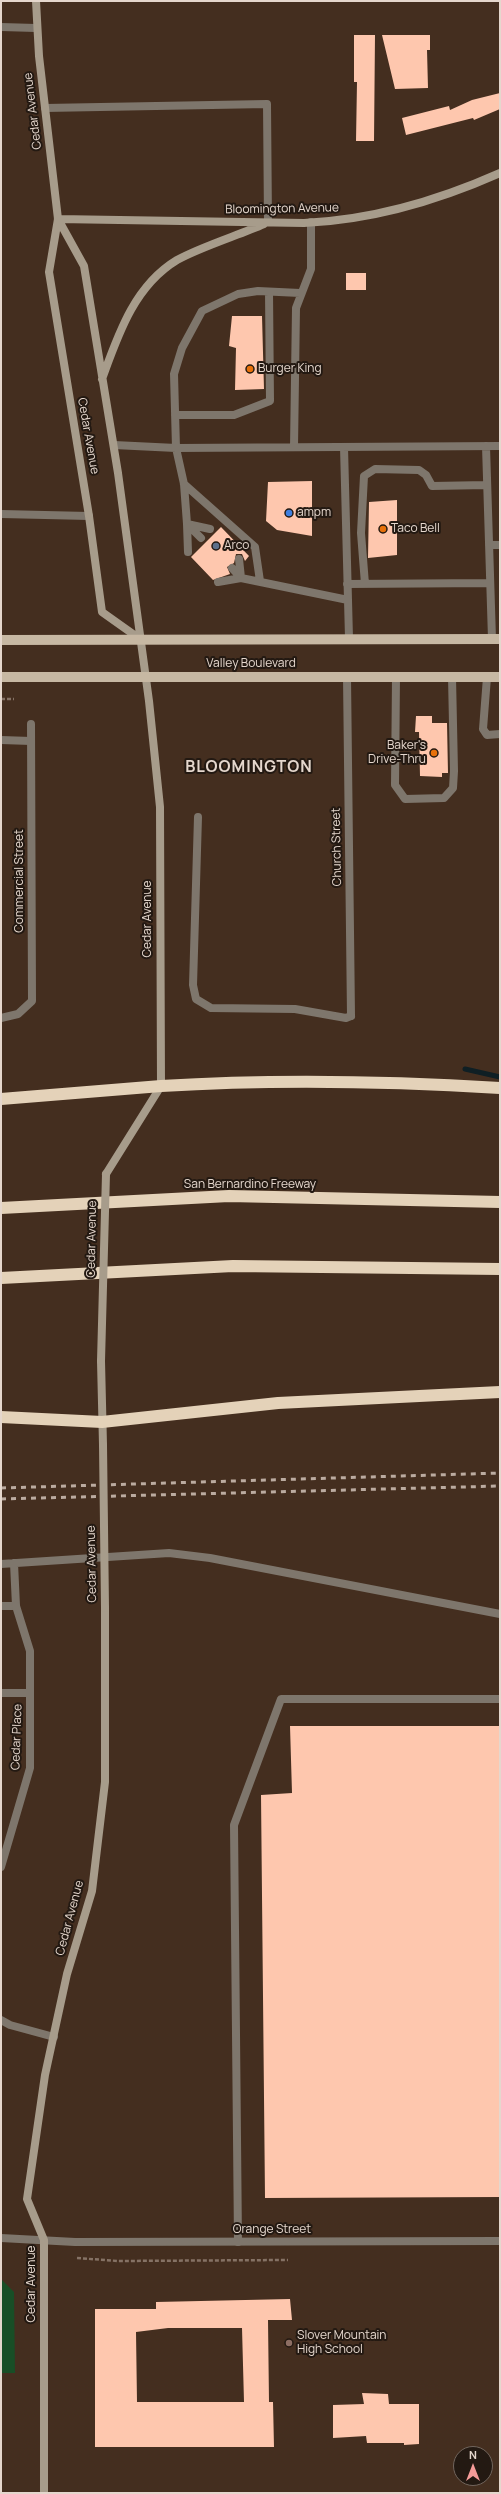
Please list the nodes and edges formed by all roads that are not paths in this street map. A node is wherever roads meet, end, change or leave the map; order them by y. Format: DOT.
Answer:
graph roads {
  1 [pos="36,1"];
  2 [pos="1,27"];
  3 [pos="36,28"];
  4 [pos="45,108"];
  5 [pos="500,173"];
  6 [pos="58,219"];
  7 [pos="268,222"];
  8 [pos="311,222"];
  9 [pos="269,292"];
  10 [pos="300,294"];
  11 [pos="102,380"];
  12 [pos="175,415"];
  13 [pos="114,445"];
  14 [pos="486,446"];
  15 [pos="500,446"];
  16 [pos="294,447"];
  17 [pos="344,447"];
  18 [pos="176,448"];
  19 [pos="184,484"];
  20 [pos="487,485"];
  21 [pos="1,514"];
  22 [pos="90,516"];
  23 [pos="187,524"];
  24 [pos="210,529"];
  25 [pos="201,538"];
  26 [pos="489,545"];
  27 [pos="500,545"];
  28 [pos="188,552"];
  29 [pos="240,559"];
  30 [pos="232,568"];
  31 [pos="241,578"];
  32 [pos="260,581"];
  33 [pos="218,582"];
  34 [pos="490,583"];
  35 [pos="347,584"];
  36 [pos="365,584"];
  37 [pos="348,600"];
  38 [pos="348,638"];
  39 [pos="140,639"];
  40 [pos="496,639"];
  41 [pos="1,640"];
  42 [pos="146,676"];
  43 [pos="1,677"];
  44 [pos="347,677"];
  45 [pos="396,677"];
  46 [pos="452,677"];
  47 [pos="487,677"];
  48 [pos="500,677"];
  49 [pos="31,724"];
  50 [pos="500,734"];
  51 [pos="1,740"];
  52 [pos="31,741"];
  53 [pos="198,817"];
  54 [pos="1,1018"];
  55 [pos="161,1086"];
  56 [pos="500,1088"];
  57 [pos="1,1099"];
  58 [pos="500,1202"];
  59 [pos="1,1208"];
  60 [pos="500,1269"];
  61 [pos="1,1278"];
  62 [pos="500,1392"];
  63 [pos="1,1417"];
  64 [pos="102,1422"];
  65 [pos="14,1563"];
  66 [pos="1,1564"];
  67 [pos="1,1606"];
  68 [pos="16,1606"];
  69 [pos="500,1614"];
  70 [pos="1,1692"];
  71 [pos="30,1692"];
  72 [pos="500,1699"];
  73 [pos="1,1867"];
  74 [pos="1,2020"];
  75 [pos="54,2038"];
  76 [pos="1,2238"];
  77 [pos="44,2240"];
  78 [pos="500,2241"];
  79 [pos="238,2242"];
  80 [pos="44,2493"];
  1 -- 3 [label="main road, Cedar Avenue"];
  2 -- 3 [label="street"];
  3 -- 4 [label="main road, Cedar Avenue"];
  4 -- 6 [label="main road, Cedar Avenue"];
  4 -- 7 [label="street"];
  5 -- 8 [label="main road, Bloomington Avenue"];
  6 -- 7 [label="main road, Bloomington Avenue"];
  6 -- 11 [label="main road, Cedar Avenue"];
  6 -- 22 [label="main road, Cedar Avenue"];
  7 -- 8 [label="main road, Bloomington Avenue"];
  7 -- 11 [label="main road"];
  8 -- 10 [label="street"];
  9 -- 10 [label="street"];
  9 -- 12 [label="street"];
  9 -- 12 [label="street"];
  10 -- 16 [label="street"];
  11 -- 13 [label="main road, Cedar Avenue"];
  12 -- 18 [label="street"];
  13 -- 18 [label="street"];
  13 -- 39 [label="main road, Cedar Avenue"];
  14 -- 15 [label="street"];
  14 -- 17 [label="street"];
  14 -- 20 [label="street"];
  16 -- 17 [label="street"];
  16 -- 18 [label="street"];
  17 -- 35 [label="street"];
  18 -- 19 [label="street"];
  19 -- 23 [label="street"];
  19 -- 32 [label="street"];
  20 -- 26 [label="street"];
  20 -- 36 [label="street"];
  21 -- 22 [label="street"];
  22 -- 39 [label="main road, Cedar Avenue"];
  23 -- 24 [label="street"];
  23 -- 25 [label="street"];
  23 -- 28 [label="street"];
  26 -- 27 [label="street"];
  26 -- 34 [label="street"];
  29 -- 31 [label="street"];
  30 -- 31 [label="street"];
  31 -- 32 [label="street"];
  31 -- 33 [label="street"];
  32 -- 37 [label="street"];
  34 -- 36 [label="street"];
  34 -- 40 [label="street"];
  35 -- 36 [label="street"];
  35 -- 37 [label="street"];
  37 -- 38 [label="street"];
  38 -- 39 [label="main road, Valley Boulevard"];
  38 -- 40 [label="main road, Valley Boulevard"];
  39 -- 41 [label="main road, Valley Boulevard"];
  39 -- 42 [label="main road, Cedar Avenue"];
  42 -- 43 [label="main road, Valley Boulevard"];
  42 -- 44 [label="main road, Valley Boulevard"];
  42 -- 55 [label="main road, Cedar Avenue"];
  44 -- 45 [label="main road, Valley Boulevard"];
  44 -- 53 [label="street, Church Street"];
  45 -- 46 [label="main road, Valley Boulevard"];
  45 -- 46 [label="street"];
  46 -- 47 [label="main road, Valley Boulevard"];
  47 -- 48 [label="main road, Valley Boulevard"];
  47 -- 50 [label="street"];
  49 -- 52 [label="street, Commercial Street"];
  51 -- 52 [label="street"];
  52 -- 54 [label="street, Commercial Street"];
  55 -- 56 [label="highway"];
  55 -- 57 [label="highway"];
  55 -- 64 [label="main road, Cedar Avenue, bridge"];
  58 -- 59 [label="highway, San Bernardino Freeway"];
  60 -- 61 [label="highway"];
  62 -- 64 [label="highway"];
  63 -- 64 [label="highway"];
  64 -- 75 [label="main road, Cedar Avenue, bridge"];
  65 -- 66 [label="street"];
  65 -- 68 [label="street, Cedar Place"];
  65 -- 69 [label="street"];
  67 -- 68 [label="street"];
  68 -- 71 [label="street, Cedar Place"];
  70 -- 71 [label="street"];
  71 -- 73 [label="street, Cedar Place"];
  72 -- 79 [label="street"];
  74 -- 75 [label="street"];
  75 -- 77 [label="main road, Cedar Avenue"];
  76 -- 77 [label="street, Orange Street"];
  77 -- 79 [label="street, Orange Street"];
  77 -- 80 [label="main road, Cedar Avenue"];
  78 -- 79 [label="street, Orange Street"];
}
